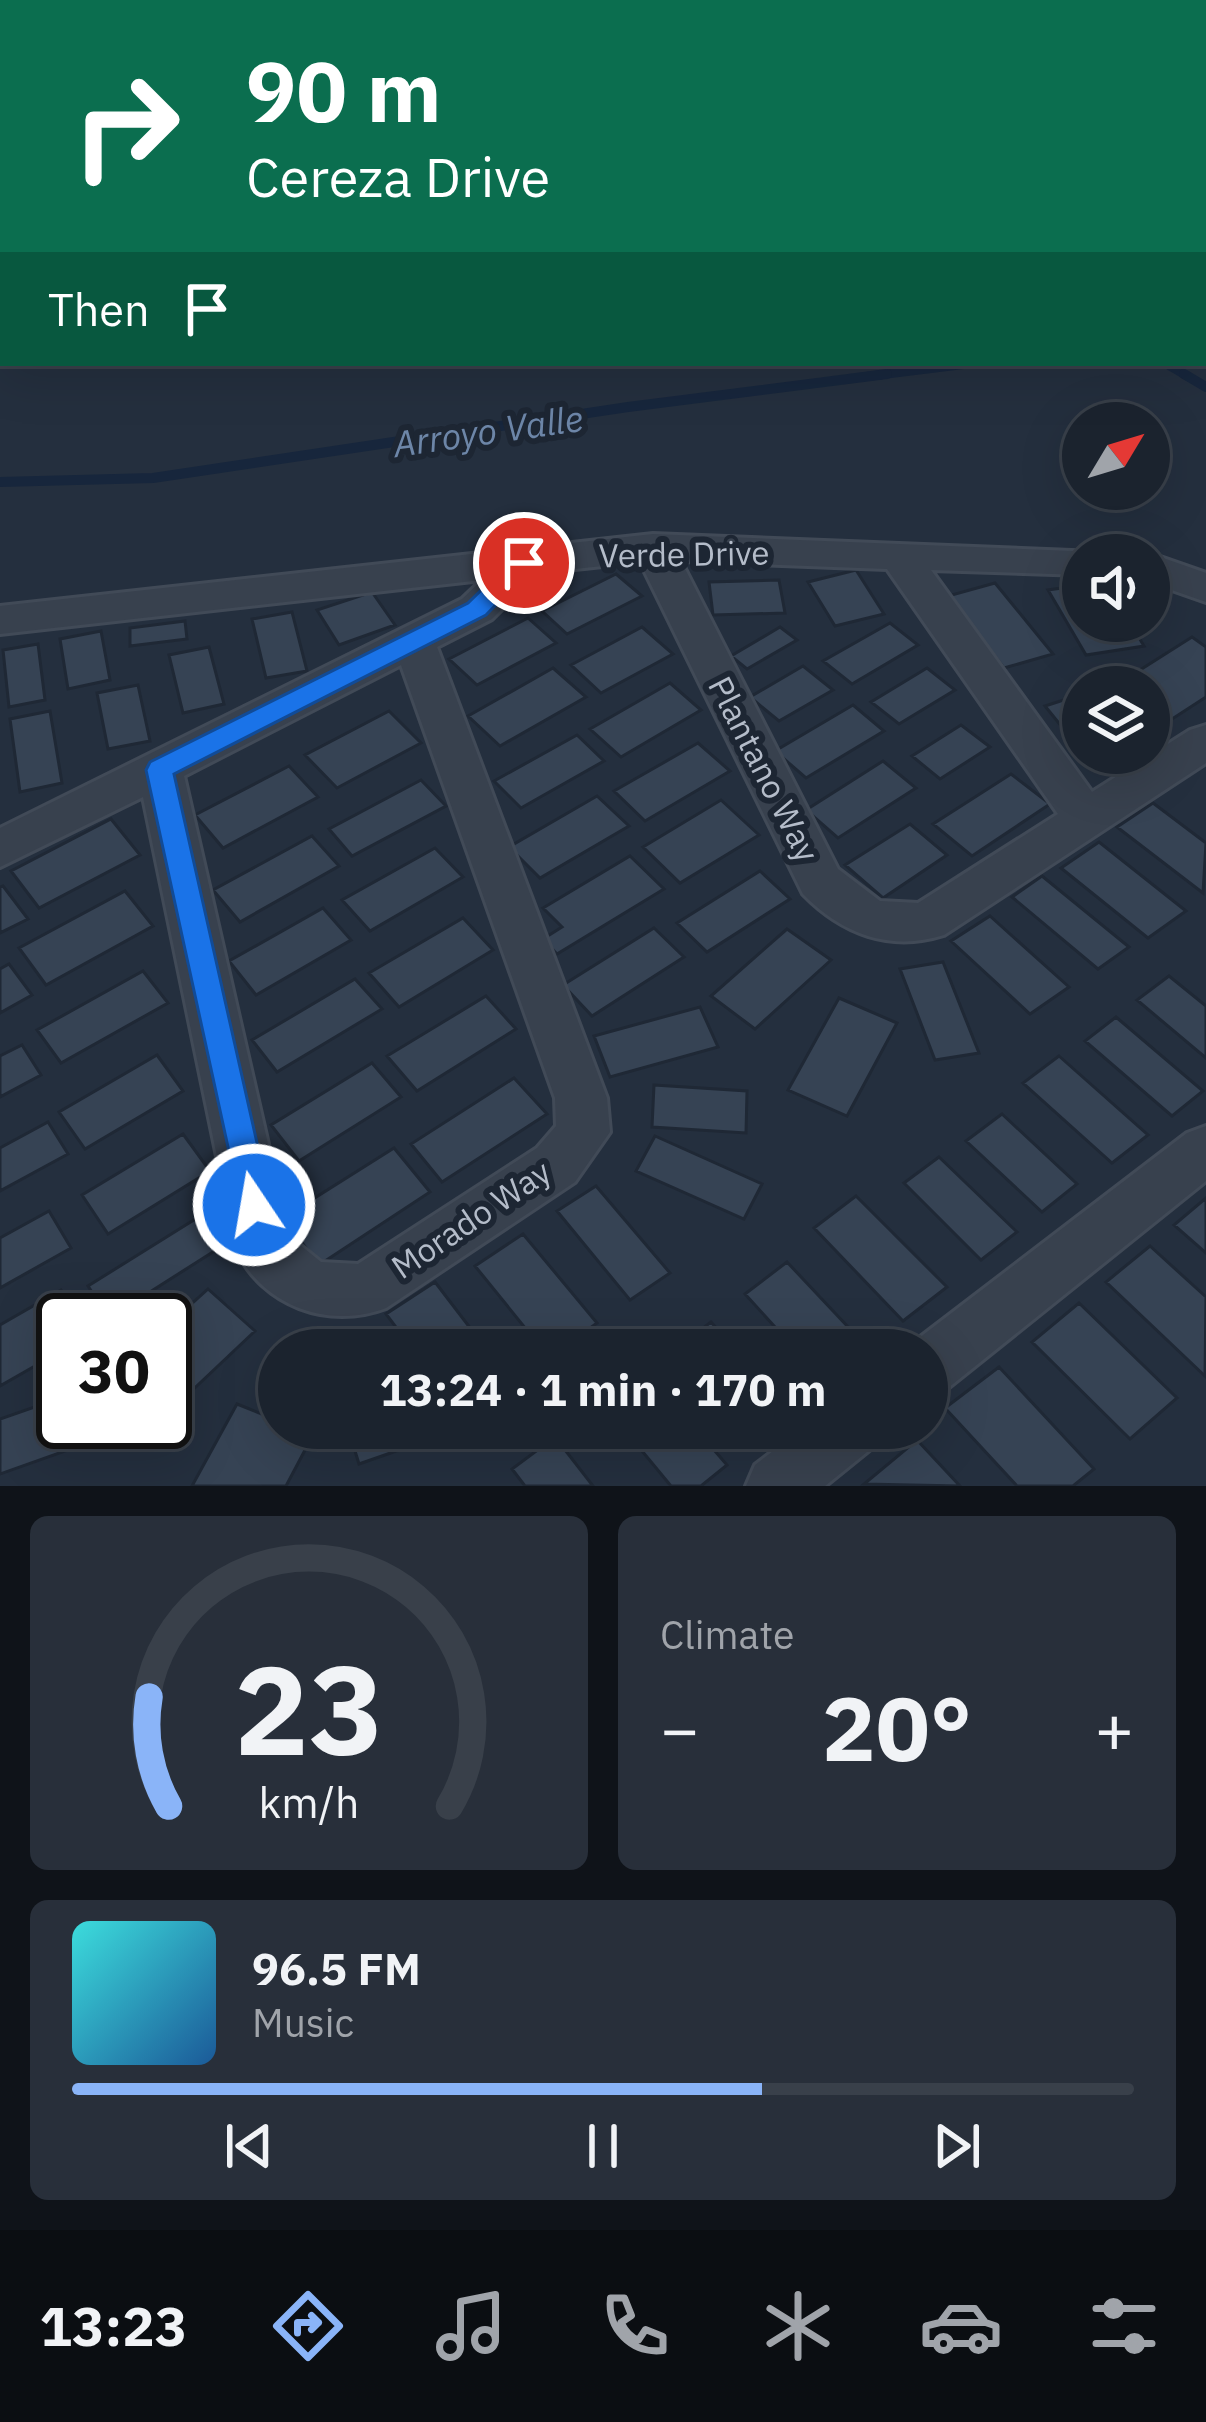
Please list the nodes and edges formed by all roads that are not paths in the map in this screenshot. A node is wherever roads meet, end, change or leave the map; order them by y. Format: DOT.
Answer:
graph roads {
  1 [pos="653,547"];
  2 [pos="899,555"];
  3 [pos="1062,561"];
  4 [pos="524,563"];
  5 [pos="1170,575"];
  6 [pos="1206,588"];
  7 [pos="0,620"];
  8 [pos="414,642"];
  9 [pos="1206,741"];
  10 [pos="160,770"];
  11 [pos="1086,818"];
  12 [pos="0,849"];
  13 [pos="1206,1149"];
  14 [pos="948,1352"];
  15 [pos="824,1449"];
  16 [pos="777,1486"];
  1 -- 2 [label="street, Verde Drive"];
  1 -- 4 [label="street, Verde Drive"];
  1 -- 11 [label="street, Plantano Way"];
  2 -- 3 [label="street, Verde Drive"];
  2 -- 11 [label="street"];
  4 -- 7 [label="street, Verde Drive"];
  4 -- 8 [label="street"];
  5 -- 6 [label="street"];
  8 -- 10 [label="street"];
  8 -- 10 [label="street, Morado Way"];
  9 -- 11 [label="street"];
  10 -- 12 [label="street"];
  13 -- 14 [label="street"];
  15 -- 16 [label="street"];
}
